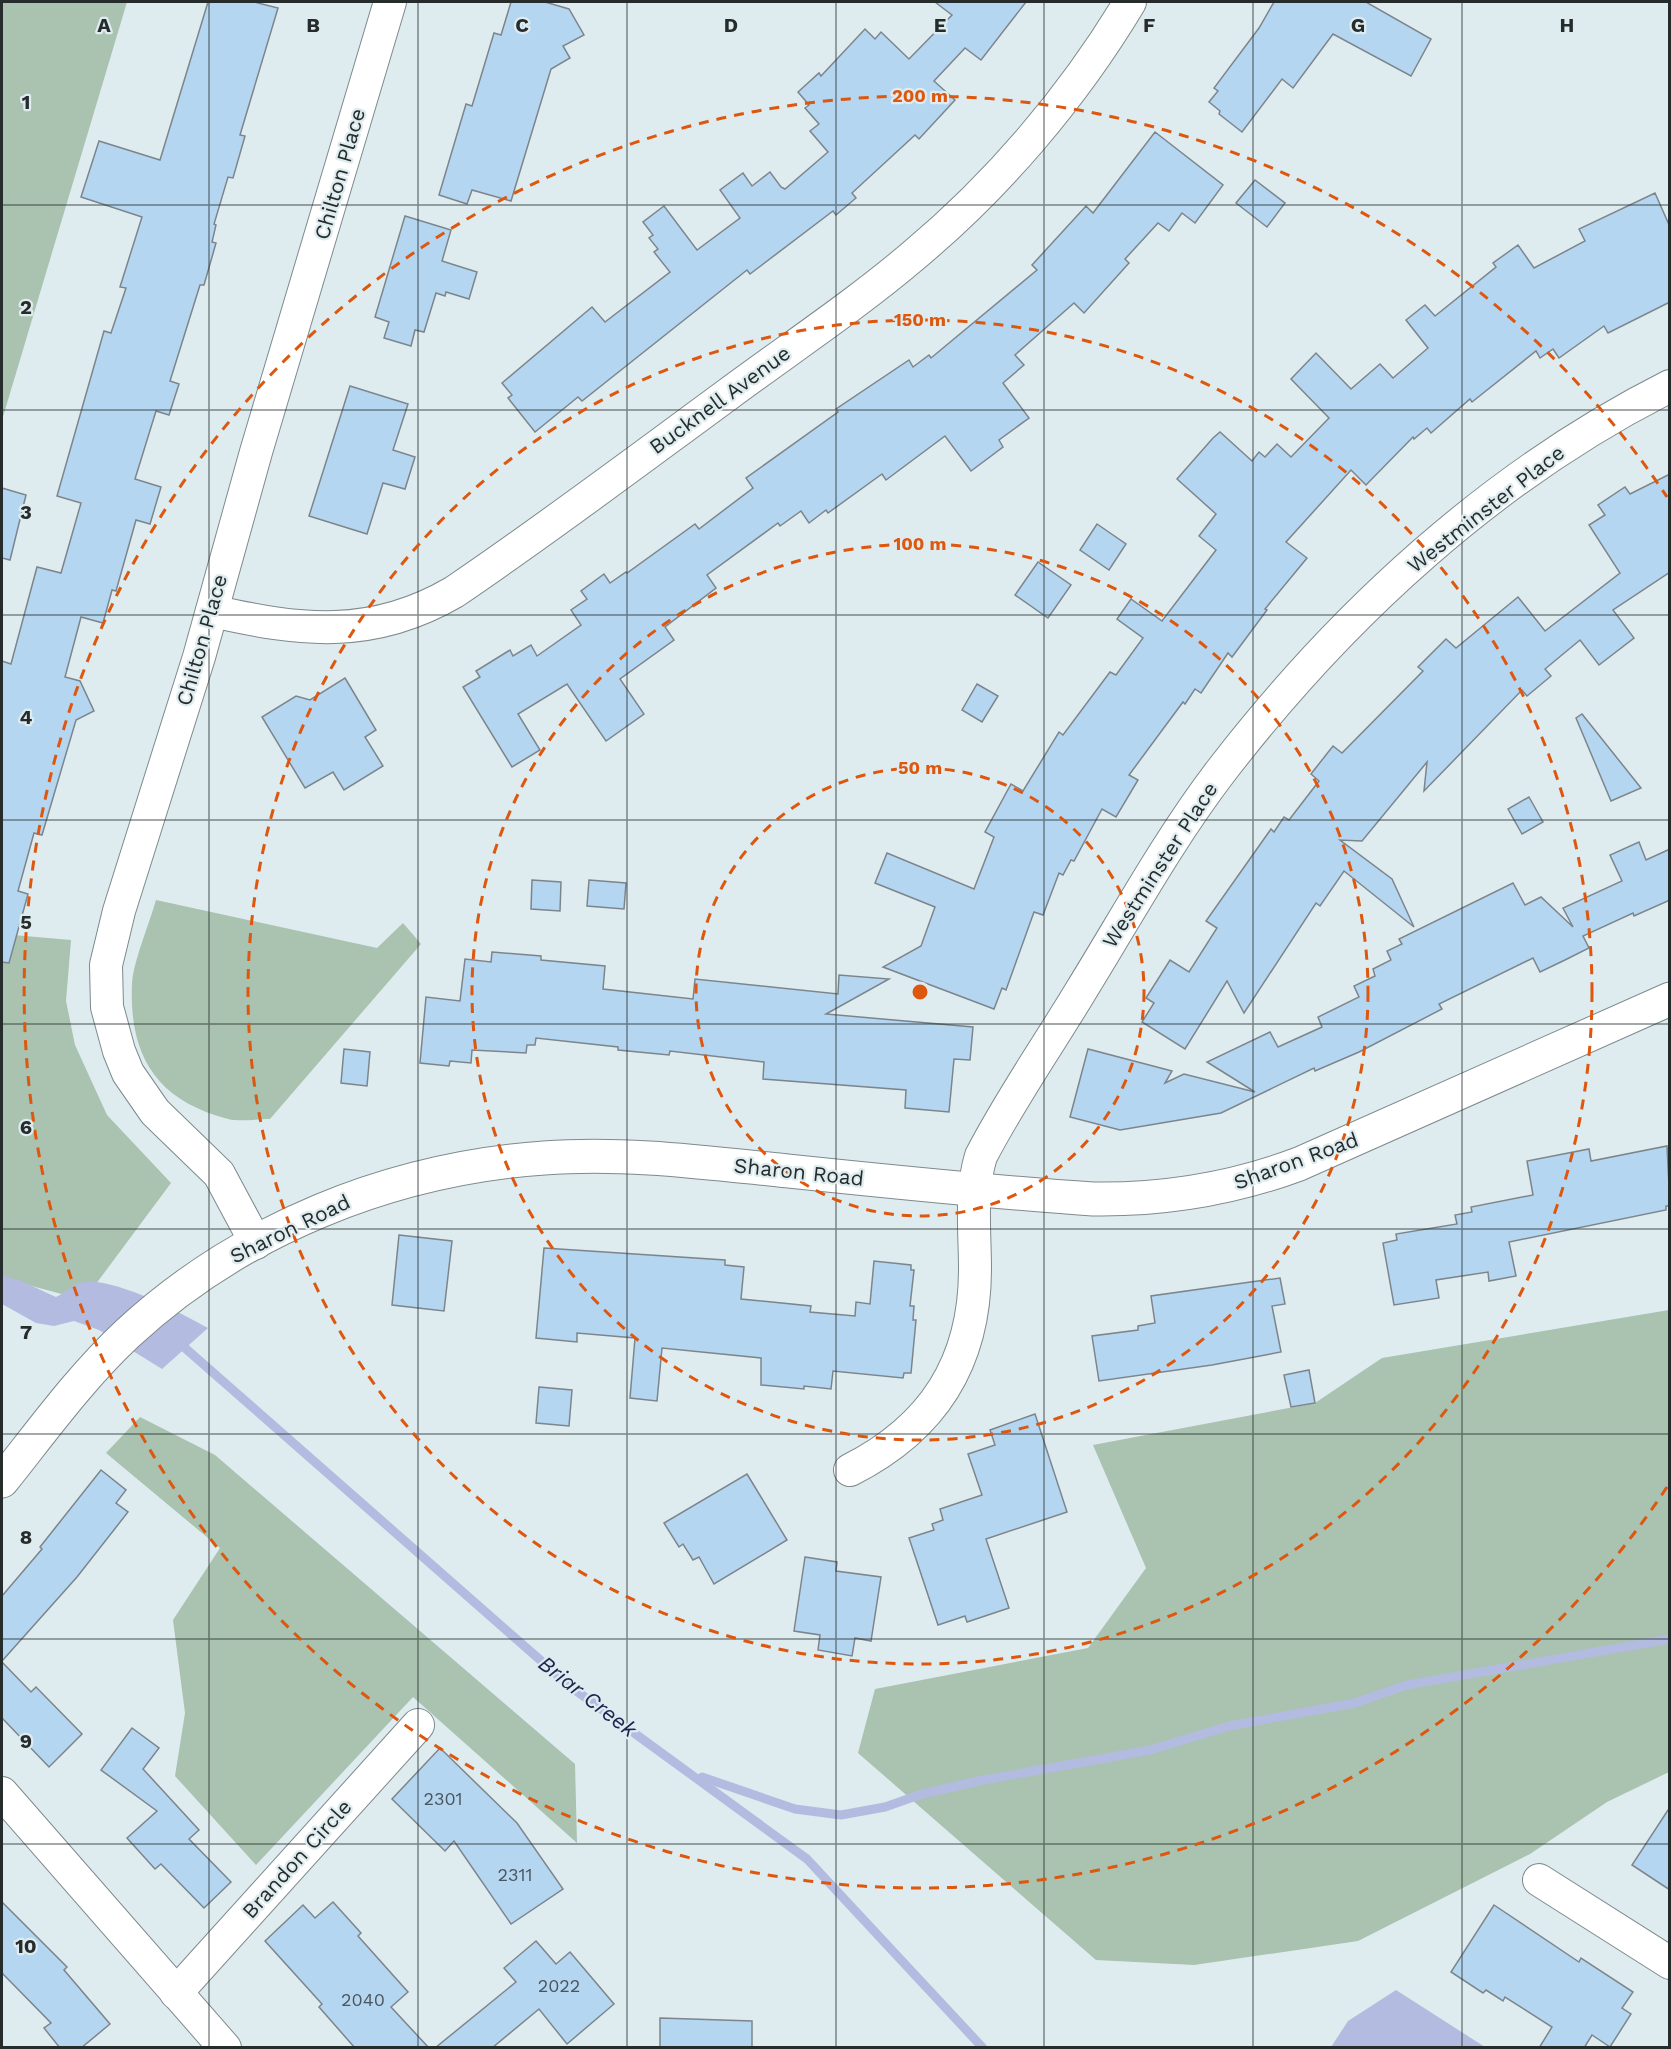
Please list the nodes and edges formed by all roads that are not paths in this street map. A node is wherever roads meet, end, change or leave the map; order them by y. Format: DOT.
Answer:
graph roads {
  1 [pos="390,2"];
  2 [pos="1130,2"];
  3 [pos="1670,386"];
  4 [pos="212,611"];
  5 [pos="1670,999"];
  6 [pos="976,1190"];
  7 [pos="256,1243"];
  8 [pos="850,1470"];
  9 [pos="2,1481"];
  10 [pos="418,1725"];
  11 [pos="2,1793"];
  12 [pos="1539,1880"];
  13 [pos="1670,1963"];
  14 [pos="176,1993"];
  15 [pos="225,2048"];
  1 -- 4 [label="street, Chilton Place"];
  2 -- 4 [label="street, Bucknell Avenue"];
  3 -- 6 [label="street, Westminster Place"];
  4 -- 7 [label="street, Chilton Place"];
  5 -- 6 [label="street, Sharon Road"];
  6 -- 7 [label="street, Sharon Road"];
  6 -- 8 [label="street, Westminster Place"];
  7 -- 9 [label="street, Sharon Road"];
  10 -- 14 [label="street, Brandon Circle"];
  11 -- 14 [label="street"];
  12 -- 13 [label="street"];
  14 -- 15 [label="street"];
}
